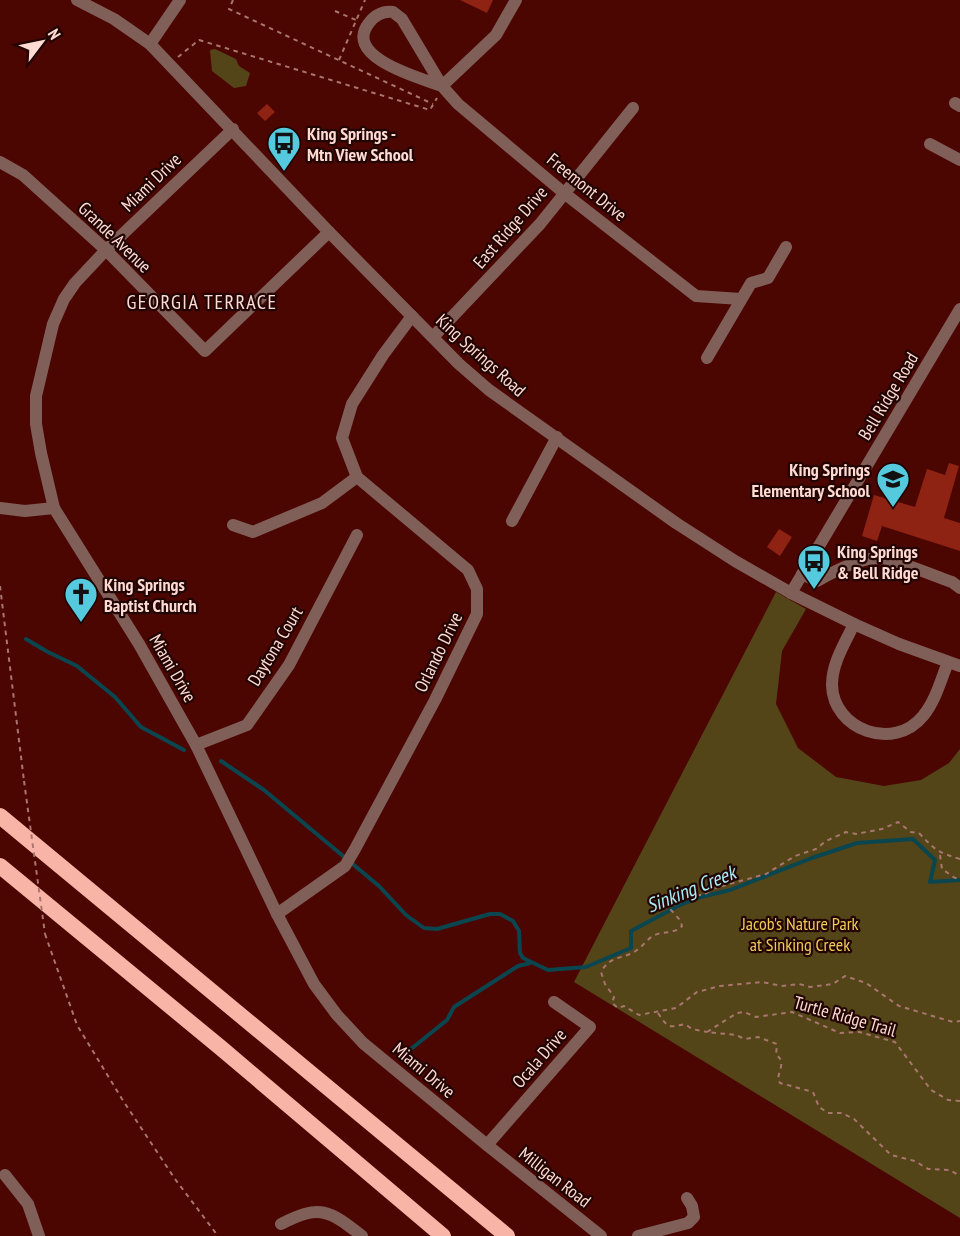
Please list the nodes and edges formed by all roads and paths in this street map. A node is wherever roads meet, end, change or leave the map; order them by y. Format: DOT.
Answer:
graph roads {
  1 [pos="77,0"];
  2 [pos="180,0"];
  3 [pos="233,0"];
  4 [pos="365,0"];
  5 [pos="516,0"];
  6 [pos="335,11"];
  7 [pos="356,20"];
  8 [pos="150,44"];
  9 [pos="339,60"];
  10 [pos="170,63"];
  11 [pos="443,87"];
  12 [pos="433,104"];
  13 [pos="633,108"];
  14 [pos="233,129"];
  15 [pos="930,144"];
  16 [pos="960,160"];
  17 [pos="0,162"];
  18 [pos="564,193"];
  19 [pos="329,232"];
  20 [pos="786,247"];
  21 [pos="106,250"];
  22 [pos="741,299"];
  23 [pos="960,309"];
  24 [pos="412,316"];
  25 [pos="433,337"];
  26 [pos="706,358"];
  27 [pos="557,437"];
  28 [pos="357,477"];
  29 [pos="0,508"];
  30 [pos="54,508"];
  31 [pos="512,521"];
  32 [pos="233,525"];
  33 [pos="357,536"];
  34 [pos="802,574"];
  35 [pos="0,586"];
  36 [pos="960,588"];
  37 [pos="791,593"];
  38 [pos="854,624"];
  39 [pos="954,664"];
  40 [pos="196,745"];
  41 [pos="0,816"];
  42 [pos="940,853"];
  43 [pos="960,859"];
  44 [pos="0,866"];
  45 [pos="960,877"];
  46 [pos="277,914"];
  47 [pos="554,1002"];
  48 [pos="658,1013"];
  49 [pos="960,1021"];
  50 [pos="707,1032"];
  51 [pos="960,1101"];
  52 [pos="487,1146"];
  53 [pos="4,1175"];
  54 [pos="960,1176"];
  55 [pos="687,1198"];
  56 [pos="281,1224"];
  57 [pos="39,1236"];
  58 [pos="218,1236"];
  59 [pos="362,1236"];
  60 [pos="443,1236"];
  61 [pos="507,1236"];
  62 [pos="601,1236"];
  63 [pos="638,1236"];
  1 -- 8 [label="street, King Springs Road"];
  2 -- 8 [label="street"];
  3 -- 9 [label="path"];
  4 -- 7 [label="path"];
  5 -- 11 [label="street"];
  6 -- 7 [label="path"];
  7 -- 9 [label="path"];
  8 -- 10 [label="street, King Springs Road"];
  9 -- 12 [label="path"];
  10 -- 12 [label="path"];
  10 -- 14 [label="street, King Springs Road"];
  11 -- 11 [label="street, Freemont Drive"];
  11 -- 12 [label="path"];
  11 -- 18 [label="street, Freemont Drive"];
  13 -- 18 [label="street, East Ridge Drive"];
  14 -- 19 [label="street, King Springs Road"];
  14 -- 21 [label="street, Miami Drive"];
  15 -- 16 [label="street"];
  17 -- 21 [label="street, Grande Avenue"];
  18 -- 22 [label="street, Freemont Drive"];
  18 -- 25 [label="street, East Ridge Drive"];
  19 -- 21 [label="street, Grande Avenue"];
  19 -- 24 [label="street, King Springs Road"];
  20 -- 22 [label="street"];
  21 -- 30 [label="street, Miami Drive"];
  22 -- 26 [label="street"];
  23 -- 34 [label="street, Bell Ridge Road"];
  24 -- 25 [label="street, King Springs Road"];
  24 -- 28 [label="street, Orlando Drive"];
  25 -- 27 [label="street, King Springs Road"];
  27 -- 31 [label="street"];
  27 -- 37 [label="street, King Springs Road"];
  28 -- 32 [label="street"];
  28 -- 46 [label="street, Orlando Drive"];
  29 -- 30 [label="street"];
  30 -- 40 [label="street, Miami Drive"];
  33 -- 40 [label="street, Daytona Court"];
  34 -- 36 [label="street"];
  34 -- 37 [label="street, Bell Ridge Road"];
  35 -- 58 [label="path, bridge"];
  37 -- 38 [label="street, King Springs Road"];
  38 -- 39 [label="street, King Springs Road"];
  38 -- 39 [label="street"];
  40 -- 46 [label="street, Miami Drive"];
  41 -- 61 [label="highway"];
  42 -- 43 [label="path"];
  42 -- 45 [label="path"];
  42 -- 48 [label="path"];
  44 -- 60 [label="highway"];
  46 -- 52 [label="street, Miami Drive"];
  47 -- 52 [label="street, Ocala Drive"];
  48 -- 49 [label="path"];
  48 -- 50 [label="path"];
  50 -- 51 [label="path, Turtle Ridge Trail"];
  50 -- 54 [label="path"];
  52 -- 62 [label="street, Milligan Road"];
  53 -- 57 [label="street"];
  55 -- 63 [label="street"];
  56 -- 59 [label="street"];
}
